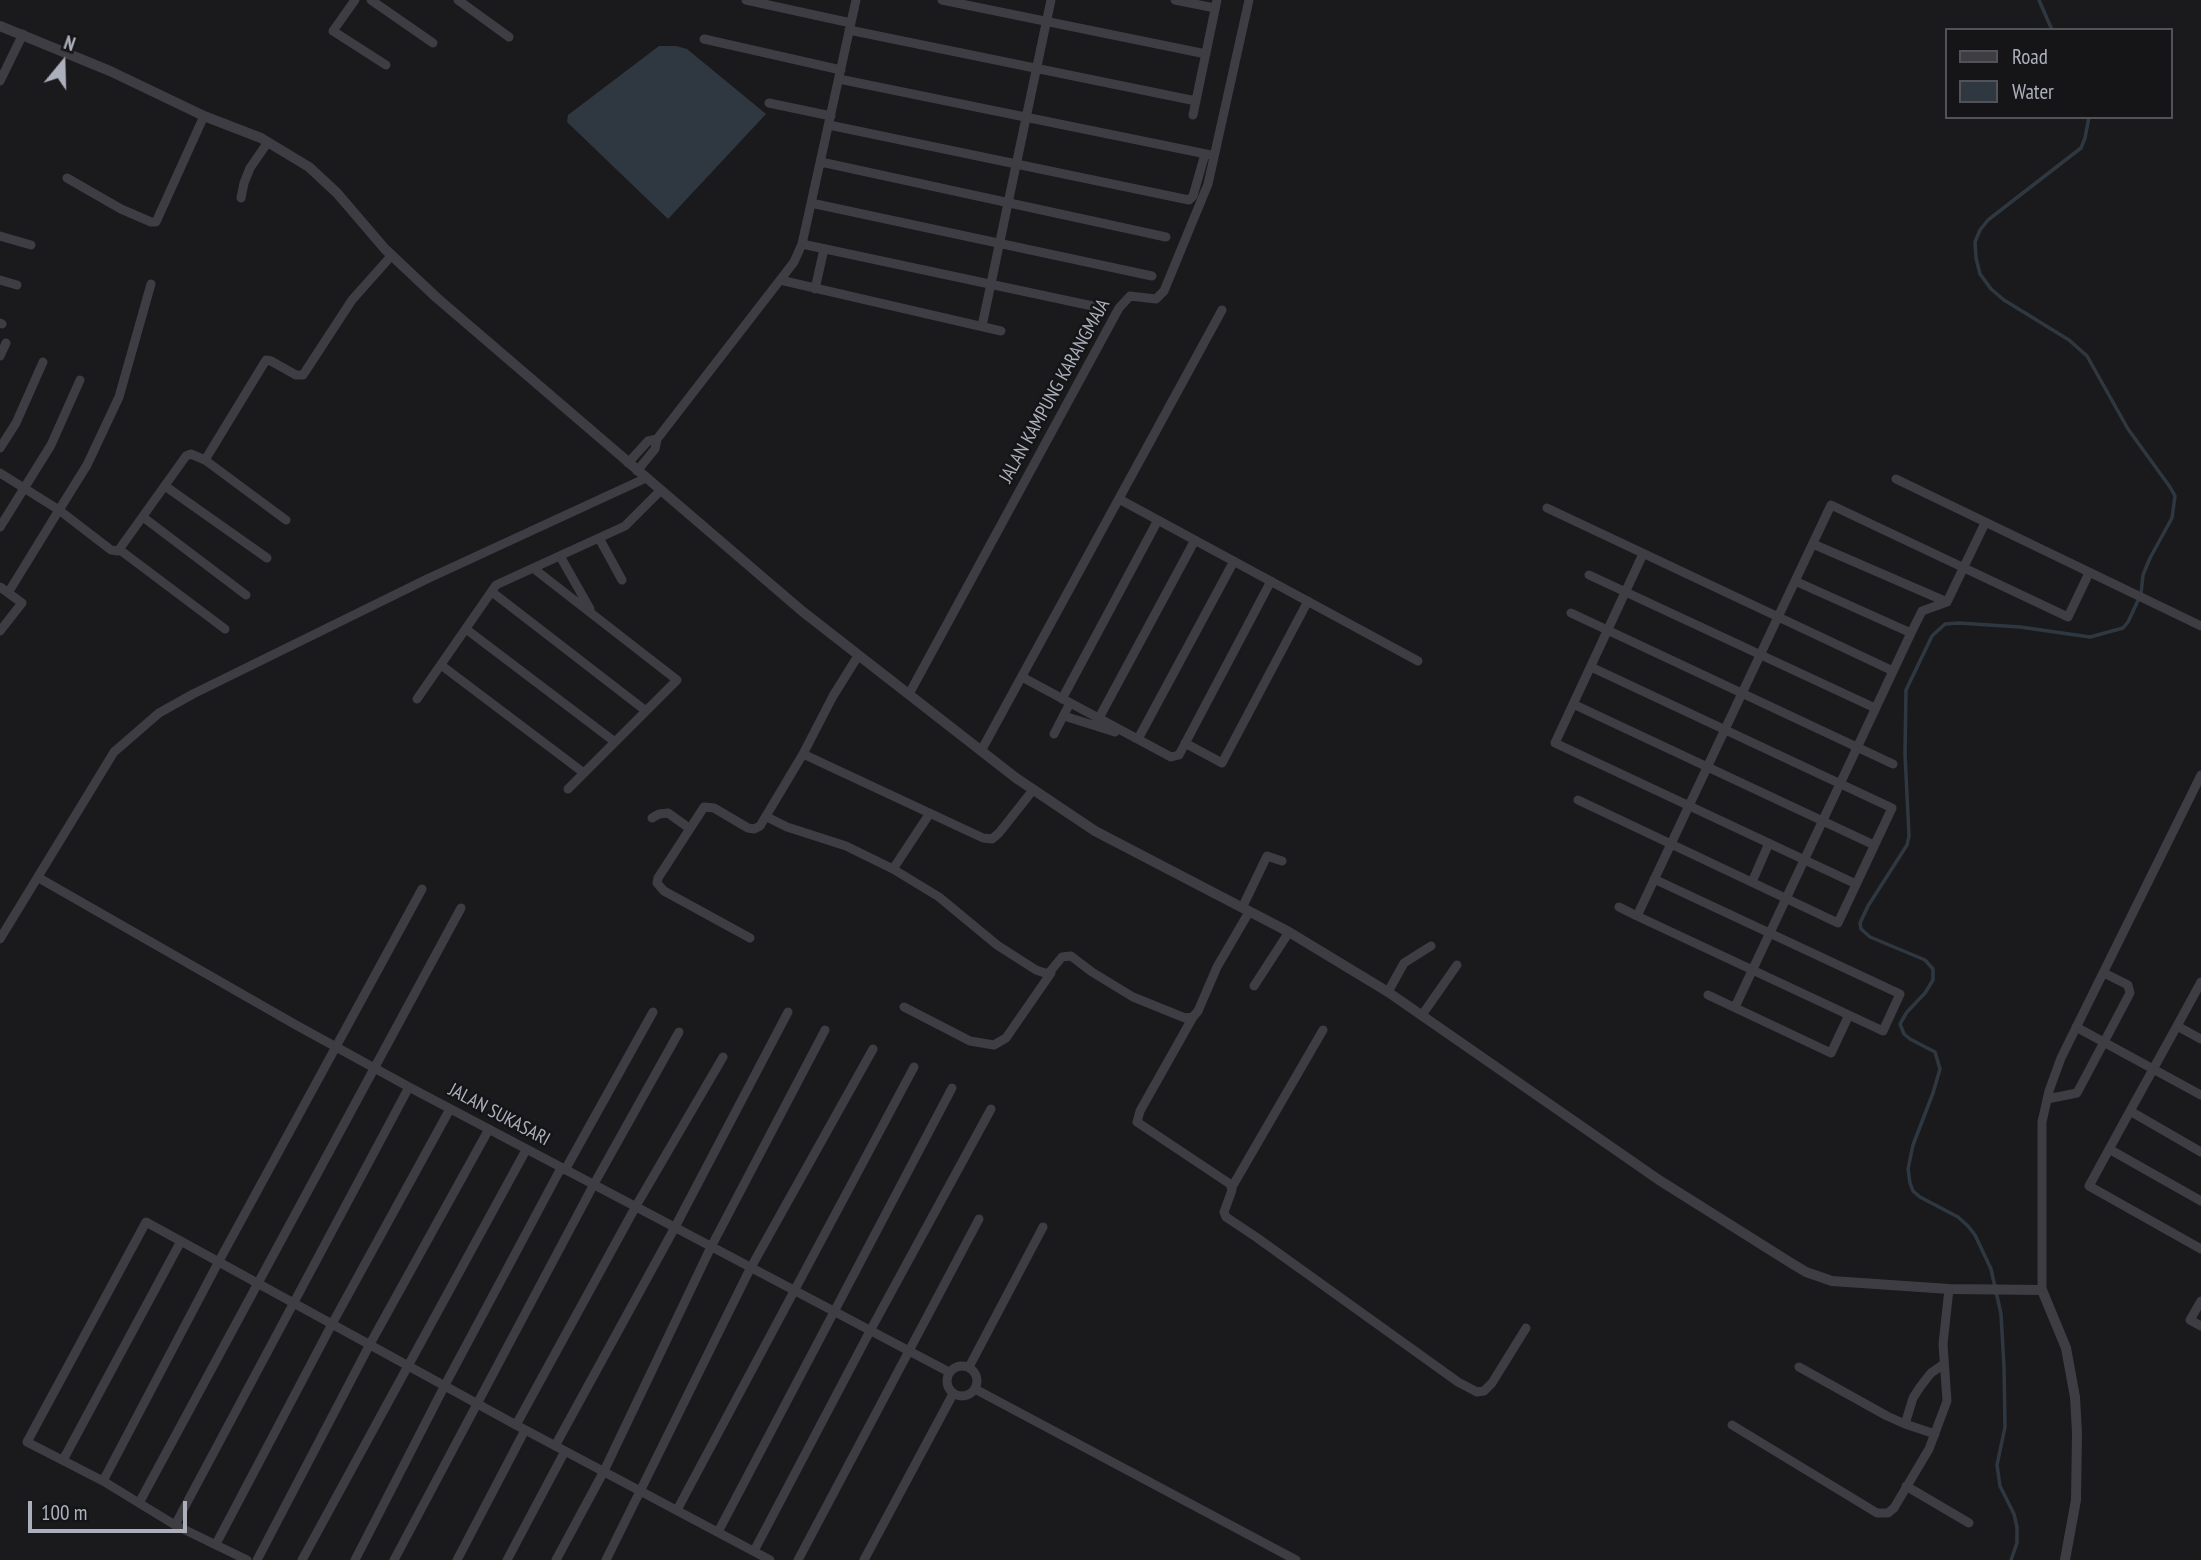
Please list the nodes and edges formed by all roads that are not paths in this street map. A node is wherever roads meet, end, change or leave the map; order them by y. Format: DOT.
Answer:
graph roads {
  1 [pos="355,0"];
  2 [pos="371,0"];
  3 [pos="458,0"];
  4 [pos="746,0"];
  5 [pos="856,0"];
  6 [pos="942,0"];
  7 [pos="1051,0"];
  8 [pos="1175,0"];
  9 [pos="1249,0"];
  10 [pos="1216,4"];
  11 [pos="1046,22"];
  12 [pos="0,26"];
  13 [pos="850,27"];
  14 [pos="23,34"];
  15 [pos="509,37"];
  16 [pos="704,39"];
  17 [pos="433,43"];
  18 [pos="1206,54"];
  19 [pos="386,65"];
  20 [pos="1037,70"];
  21 [pos="840,74"];
  22 [pos="0,81"];
  23 [pos="1196,101"];
  24 [pos="769,103"];
  25 [pos="1193,115"];
  26 [pos="204,116"];
  27 [pos="1027,117"];
  28 [pos="830,120"];
  29 [pos="268,142"];
  30 [pos="1210,155"];
  31 [pos="821,162"];
  32 [pos="1017,164"];
  33 [pos="67,178"];
  34 [pos="241,198"];
  35 [pos="811,203"];
  36 [pos="1009,203"];
  37 [pos="0,236"];
  38 [pos="1166,237"];
  39 [pos="1000,243"];
  40 [pos="803,244"];
  41 [pos="31,245"];
  42 [pos="824,249"];
  43 [pos="392,255"];
  44 [pos="1152,276"];
  45 [pos="0,280"];
  46 [pos="779,280"];
  47 [pos="151,284"];
  48 [pos="991,284"];
  49 [pos="17,285"];
  50 [pos="815,289"];
  51 [pos="1102,308"];
  52 [pos="1222,310"];
  53 [pos="982,326"];
  54 [pos="1001,331"];
  55 [pos="6,343"];
  56 [pos="0,356"];
  57 [pos="43,362"];
  58 [pos="80,380"];
  59 [pos="657,439"];
  60 [pos="0,448"];
  61 [pos="205,460"];
  62 [pos="628,463"];
  63 [pos="0,473"];
  64 [pos="642,475"];
  65 [pos="1896,479"];
  66 [pos="165,486"];
  67 [pos="24,488"];
  68 [pos="661,490"];
  69 [pos="1119,499"];
  70 [pos="1547,508"];
  71 [pos="59,510"];
  72 [pos="143,517"];
  73 [pos="286,520"];
  74 [pos="1158,520"];
  75 [pos="1985,523"];
  76 [pos="0,527"];
  77 [pos="599,538"];
  78 [pos="1195,540"];
  79 [pos="1813,544"];
  80 [pos="120,550"];
  81 [pos="1643,554"];
  82 [pos="560,556"];
  83 [pos="267,558"];
  84 [pos="1234,561"];
  85 [pos="533,568"];
  86 [pos="1963,568"];
  87 [pos="2089,573"];
  88 [pos="1589,575"];
  89 [pos="622,580"];
  90 [pos="1270,581"];
  91 [pos="1795,582"];
  92 [pos="4,590"];
  93 [pos="492,592"];
  94 [pos="1626,592"];
  95 [pos="246,595"];
  96 [pos="1308,601"];
  97 [pos="1947,603"];
  98 [pos="1571,613"];
  99 [pos="593,615"];
  100 [pos="1778,617"];
  101 [pos="2201,626"];
  102 [pos="225,629"];
  103 [pos="466,629"];
  104 [pos="1608,630"];
  105 [pos="0,631"];
  106 [pos="1911,633"];
  107 [pos="1760,654"];
  108 [pos="858,656"];
  109 [pos="1418,661"];
  110 [pos="441,665"];
  111 [pos="1591,667"];
  112 [pos="1893,671"];
  113 [pos="1022,677"];
  114 [pos="1742,693"];
  115 [pos="909,694"];
  116 [pos="417,699"];
  117 [pos="1066,701"];
  118 [pos="1573,704"];
  119 [pos="1875,708"];
  120 [pos="646,711"];
  121 [pos="1064,716"];
  122 [pos="1099,718"];
  123 [pos="1725,730"];
  124 [pos="1054,734"];
  125 [pos="1138,739"];
  126 [pos="615,742"];
  127 [pos="1185,743"];
  128 [pos="1857,747"];
  129 [pos="981,751"];
  130 [pos="803,754"];
  131 [pos="1893,764"];
  132 [pos="1708,766"];
  133 [pos="584,773"];
  134 [pos="2201,775"];
  135 [pos="1840,784"];
  136 [pos="568,789"];
  137 [pos="1033,790"];
  138 [pos="1578,800"];
  139 [pos="1689,806"];
  140 [pos="930,813"];
  141 [pos="767,817"];
  142 [pos="652,818"];
  143 [pos="1823,820"];
  144 [pos="689,828"];
  145 [pos="1769,843"];
  146 [pos="1671,844"];
  147 [pos="1874,845"];
  148 [pos="1804,860"];
  149 [pos="1282,861"];
  150 [pos="893,869"];
  151 [pos="39,878"];
  152 [pos="1654,879"];
  153 [pos="1752,882"];
  154 [pos="1856,884"];
  155 [pos="422,889"];
  156 [pos="1786,899"];
  157 [pos="1619,907"];
  158 [pos="461,908"];
  159 [pos="1246,910"];
  160 [pos="1637,916"];
  161 [pos="1289,932"];
  162 [pos="1770,933"];
  163 [pos="750,938"];
  164 [pos="0,939"];
  165 [pos="1431,946"];
  166 [pos="1457,965"];
  167 [pos="1752,970"];
  168 [pos="1051,972"];
  169 [pos="2104,974"];
  170 [pos="1254,986"];
  171 [pos="2200,986"];
  172 [pos="1388,992"];
  173 [pos="1708,995"];
  174 [pos="904,1007"];
  175 [pos="1735,1007"];
  176 [pos="653,1012"];
  177 [pos="788,1012"];
  178 [pos="1422,1014"];
  179 [pos="1849,1015"];
  180 [pos="1193,1017"];
  181 [pos="2177,1026"];
  182 [pos="2076,1027"];
  183 [pos="825,1030"];
  184 [pos="1323,1030"];
  185 [pos="679,1032"];
  186 [pos="2201,1039"];
  187 [pos="2104,1042"];
  188 [pos="336,1046"];
  189 [pos="873,1049"];
  190 [pos="723,1057"];
  191 [pos="374,1067"];
  192 [pos="914,1067"];
  193 [pos="2153,1068"];
  194 [pos="409,1087"];
  195 [pos="952,1088"];
  196 [pos="2201,1095"];
  197 [pos="2046,1099"];
  198 [pos="992,1108"];
  199 [pos="450,1109"];
  200 [pos="2130,1111"];
  201 [pos="489,1129"];
  202 [pos="2109,1149"];
  203 [pos="526,1150"];
  204 [pos="2201,1152"];
  205 [pos="563,1169"];
  206 [pos="594,1184"];
  207 [pos="1232,1187"];
  208 [pos="2201,1202"];
  209 [pos="636,1206"];
  210 [pos="979,1219"];
  211 [pos="1043,1227"];
  212 [pos="674,1229"];
  213 [pos="181,1241"];
  214 [pos="711,1247"];
  215 [pos="2201,1249"];
  216 [pos="219,1261"];
  217 [pos="750,1269"];
  218 [pos="259,1284"];
  219 [pos="1950,1289"];
  220 [pos="2042,1290"];
  221 [pos="795,1291"];
  222 [pos="2201,1301"];
  223 [pos="295,1304"];
  224 [pos="833,1311"];
  225 [pos="332,1324"];
  226 [pos="2201,1326"];
  227 [pos="1526,1328"];
  228 [pos="870,1331"];
  229 [pos="370,1344"];
  230 [pos="909,1351"];
  231 [pos="1944,1364"];
  232 [pos="410,1366"];
  233 [pos="970,1367"];
  234 [pos="1799,1367"];
  235 [pos="949,1372"];
  236 [pos="445,1385"];
  237 [pos="975,1389"];
  238 [pos="953,1394"];
  239 [pos="479,1404"];
  240 [pos="1905,1424"];
  241 [pos="516,1425"];
  242 [pos="1732,1425"];
  243 [pos="525,1430"];
  244 [pos="1935,1434"];
  245 [pos="555,1446"];
  246 [pos="565,1451"];
  247 [pos="63,1460"];
  248 [pos="604,1471"];
  249 [pos="103,1481"];
  250 [pos="1906,1486"];
  251 [pos="642,1491"];
  252 [pos="139,1503"];
  253 [pos="677,1510"];
  254 [pos="1969,1524"];
  255 [pos="175,1525"];
  256 [pos="718,1532"];
  257 [pos="216,1545"];
  258 [pos="754,1551"];
  259 [pos="247,1560"];
  260 [pos="257,1560"];
  261 [pos="302,1560"];
  262 [pos="355,1560"];
  263 [pos="394,1560"];
  264 [pos="457,1560"];
  265 [pos="507,1560"];
  266 [pos="556,1560"];
  267 [pos="606,1560"];
  268 [pos="770,1560"];
  269 [pos="798,1560"];
  270 [pos="864,1560"];
  271 [pos="1296,1560"];
  272 [pos="2065,1560"];
  1 -- 19 [label="street"];
  2 -- 17 [label="street"];
  3 -- 15 [label="street"];
  4 -- 13 [label="street"];
  5 -- 13 [label="street"];
  6 -- 11 [label="street"];
  7 -- 11 [label="street"];
  8 -- 10 [label="street"];
  9 -- 30 [label="street, JALAN KAMPUNG KARANGMAJA"];
  10 -- 18 [label="street"];
  11 -- 18 [label="street"];
  11 -- 20 [label="street"];
  12 -- 14 [label="street"];
  13 -- 20 [label="street"];
  13 -- 21 [label="street"];
  14 -- 22 [label="street"];
  14 -- 26 [label="street"];
  16 -- 21 [label="street"];
  18 -- 23 [label="street"];
  20 -- 23 [label="street"];
  20 -- 27 [label="street"];
  21 -- 27 [label="street"];
  21 -- 28 [label="street"];
  23 -- 25 [label="street"];
  24 -- 28 [label="street"];
  26 -- 29 [label="street"];
  26 -- 33 [label="street"];
  27 -- 30 [label="street"];
  27 -- 32 [label="street"];
  28 -- 31 [label="street"];
  28 -- 32 [label="street"];
  29 -- 34 [label="street"];
  29 -- 43 [label="street"];
  30 -- 32 [label="street"];
  30 -- 115 [label="street, JALAN KAMPUNG KARANGMAJA"];
  31 -- 35 [label="street"];
  31 -- 36 [label="street"];
  32 -- 36 [label="street"];
  35 -- 39 [label="street"];
  35 -- 40 [label="street"];
  36 -- 38 [label="street"];
  36 -- 39 [label="street"];
  37 -- 41 [label="street"];
  39 -- 44 [label="street"];
  39 -- 48 [label="street"];
  40 -- 42 [label="street"];
  40 -- 46 [label="street"];
  42 -- 48 [label="street"];
  42 -- 50 [label="street"];
  43 -- 61 [label="street"];
  43 -- 62 [label="street"];
  45 -- 49 [label="street"];
  46 -- 50 [label="street"];
  46 -- 59 [label="street"];
  47 -- 71 [label="street"];
  48 -- 51 [label="street"];
  48 -- 53 [label="street"];
  50 -- 53 [label="street"];
  52 -- 69 [label="street"];
  53 -- 54 [label="street"];
  55 -- 56 [label="street"];
  57 -- 60 [label="street"];
  58 -- 67 [label="street"];
  59 -- 62 [label="street"];
  59 -- 64 [label="street"];
  61 -- 66 [label="street"];
  61 -- 73 [label="street"];
  62 -- 64 [label="street"];
  63 -- 67 [label="street"];
  64 -- 68 [label="street"];
  64 -- 151 [label="street"];
  65 -- 75 [label="street"];
  66 -- 72 [label="street"];
  66 -- 83 [label="street"];
  67 -- 71 [label="street"];
  67 -- 76 [label="street"];
  68 -- 77 [label="street"];
  68 -- 108 [label="street"];
  69 -- 74 [label="street"];
  69 -- 113 [label="street"];
  70 -- 81 [label="street"];
  71 -- 80 [label="street"];
  71 -- 92 [label="street"];
  72 -- 80 [label="street"];
  72 -- 95 [label="street"];
  74 -- 78 [label="street"];
  74 -- 117 [label="street"];
  75 -- 86 [label="street"];
  75 -- 87 [label="street"];
  77 -- 82 [label="street"];
  77 -- 89 [label="street"];
  78 -- 84 [label="street"];
  78 -- 122 [label="street"];
  79 -- 86 [label="street"];
  79 -- 91 [label="street"];
  79 -- 97 [label="street"];
  80 -- 102 [label="street"];
  81 -- 94 [label="street"];
  81 -- 100 [label="street"];
  82 -- 85 [label="street"];
  82 -- 99 [label="street"];
  84 -- 90 [label="street"];
  84 -- 125 [label="street"];
  85 -- 93 [label="street"];
  85 -- 99 [label="street"];
  86 -- 87 [label="street"];
  86 -- 97 [label="street"];
  87 -- 101 [label="street"];
  88 -- 94 [label="street"];
  90 -- 96 [label="street"];
  90 -- 127 [label="street"];
  91 -- 100 [label="street"];
  91 -- 106 [label="street"];
  92 -- 105 [label="street"];
  93 -- 103 [label="street"];
  93 -- 120 [label="street"];
  94 -- 104 [label="street"];
  94 -- 107 [label="street"];
  96 -- 109 [label="street"];
  96 -- 127 [label="street"];
  97 -- 106 [label="street"];
  98 -- 104 [label="street"];
  99 -- 120 [label="street"];
  100 -- 107 [label="street"];
  100 -- 112 [label="street"];
  103 -- 110 [label="street"];
  103 -- 126 [label="street"];
  104 -- 111 [label="street"];
  104 -- 114 [label="street"];
  106 -- 112 [label="street"];
  107 -- 114 [label="street"];
  107 -- 119 [label="street"];
  108 -- 115 [label="street"];
  108 -- 130 [label="street"];
  110 -- 116 [label="street"];
  110 -- 133 [label="street"];
  111 -- 118 [label="street"];
  111 -- 123 [label="street"];
  112 -- 119 [label="street"];
  113 -- 117 [label="street"];
  113 -- 129 [label="street"];
  114 -- 123 [label="street"];
  114 -- 128 [label="street"];
  115 -- 129 [label="street"];
  117 -- 121 [label="street"];
  117 -- 122 [label="street"];
  118 -- 132 [label="street"];
  118 -- 139 [label="street"];
  119 -- 128 [label="street"];
  120 -- 126 [label="street"];
  121 -- 124 [label="street"];
  121 -- 125 [label="street"];
  122 -- 125 [label="street"];
  123 -- 132 [label="street"];
  123 -- 135 [label="street"];
  125 -- 127 [label="street"];
  126 -- 133 [label="street"];
  128 -- 131 [label="street"];
  128 -- 135 [label="street"];
  129 -- 137 [label="street"];
  130 -- 140 [label="street"];
  130 -- 141 [label="street"];
  132 -- 139 [label="street"];
  132 -- 143 [label="street"];
  133 -- 136 [label="street"];
  134 -- 169 [label="street"];
  135 -- 143 [label="street"];
  135 -- 147 [label="street"];
  137 -- 140 [label="street"];
  137 -- 159 [label="street"];
  138 -- 146 [label="street"];
  139 -- 145 [label="street"];
  139 -- 146 [label="street"];
  140 -- 150 [label="street"];
  141 -- 144 [label="street"];
  141 -- 150 [label="street"];
  142 -- 144 [label="street"];
  143 -- 147 [label="street"];
  143 -- 148 [label="street"];
  144 -- 163 [label="street"];
  145 -- 148 [label="street"];
  145 -- 153 [label="street"];
  146 -- 152 [label="street"];
  146 -- 153 [label="street"];
  147 -- 154 [label="street"];
  148 -- 154 [label="street"];
  148 -- 156 [label="street"];
  149 -- 159 [label="street"];
  150 -- 168 [label="street"];
  151 -- 164 [label="street"];
  151 -- 188 [label="street, JALAN SUKASARI"];
  152 -- 160 [label="street"];
  152 -- 162 [label="street"];
  153 -- 156 [label="street"];
  154 -- 156 [label="street"];
  155 -- 188 [label="street"];
  156 -- 162 [label="street"];
  157 -- 160 [label="street"];
  158 -- 191 [label="street"];
  159 -- 161 [label="street"];
  159 -- 180 [label="street"];
  160 -- 167 [label="street"];
  161 -- 170 [label="street"];
  161 -- 172 [label="street"];
  162 -- 167 [label="street"];
  162 -- 179 [label="street"];
  165 -- 172 [label="street"];
  166 -- 178 [label="street"];
  167 -- 175 [label="street"];
  167 -- 179 [label="street"];
  168 -- 174 [label="street"];
  168 -- 180 [label="street"];
  169 -- 182 [label="street"];
  169 -- 187 [label="street"];
  171 -- 181 [label="street"];
  172 -- 178 [label="street"];
  173 -- 175 [label="street"];
  175 -- 179 [label="street"];
  176 -- 205 [label="street"];
  177 -- 212 [label="street"];
  178 -- 219 [label="street"];
  180 -- 207 [label="street"];
  181 -- 186 [label="street"];
  181 -- 193 [label="street"];
  182 -- 187 [label="street"];
  182 -- 197 [label="street"];
  183 -- 214 [label="street"];
  184 -- 207 [label="street"];
  185 -- 206 [label="street"];
  187 -- 193 [label="street"];
  187 -- 197 [label="street"];
  188 -- 191 [label="street, JALAN SUKASARI"];
  188 -- 216 [label="street"];
  189 -- 217 [label="street"];
  190 -- 209 [label="street"];
  191 -- 194 [label="street, JALAN SUKASARI"];
  191 -- 218 [label="street"];
  192 -- 221 [label="street"];
  193 -- 196 [label="street"];
  193 -- 200 [label="street"];
  194 -- 199 [label="street, JALAN SUKASARI"];
  194 -- 223 [label="street"];
  195 -- 224 [label="street"];
  197 -- 220 [label="street"];
  198 -- 228 [label="street"];
  199 -- 201 [label="street, JALAN SUKASARI"];
  199 -- 225 [label="street"];
  200 -- 202 [label="street"];
  200 -- 204 [label="street"];
  201 -- 203 [label="street, JALAN SUKASARI"];
  201 -- 229 [label="street"];
  202 -- 208 [label="street"];
  202 -- 215 [label="street"];
  203 -- 205 [label="street, JALAN SUKASARI"];
  203 -- 232 [label="street"];
  205 -- 206 [label="street, JALAN SUKASARI"];
  205 -- 236 [label="street"];
  206 -- 209 [label="street, JALAN SUKASARI"];
  206 -- 239 [label="street"];
  207 -- 227 [label="street"];
  209 -- 212 [label="street, JALAN SUKASARI"];
  209 -- 241 [label="street"];
  210 -- 230 [label="street"];
  211 -- 233 [label="street"];
  212 -- 214 [label="street, JALAN SUKASARI"];
  212 -- 245 [label="street"];
  213 -- 216 [label="street"];
  213 -- 247 [label="street"];
  213 -- 247 [label="street"];
  214 -- 217 [label="street, JALAN SUKASARI"];
  214 -- 248 [label="street"];
  216 -- 218 [label="street"];
  216 -- 249 [label="street"];
  217 -- 221 [label="street, JALAN SUKASARI"];
  217 -- 251 [label="street"];
  218 -- 223 [label="street"];
  218 -- 252 [label="street"];
  219 -- 220 [label="street"];
  219 -- 231 [label="street"];
  220 -- 272 [label="street"];
  221 -- 224 [label="street, JALAN SUKASARI"];
  221 -- 253 [label="street"];
  222 -- 226 [label="street"];
  223 -- 225 [label="street"];
  223 -- 255 [label="street"];
  224 -- 228 [label="street, JALAN SUKASARI"];
  224 -- 256 [label="street"];
  225 -- 229 [label="street"];
  225 -- 257 [label="street"];
  228 -- 230 [label="street, JALAN SUKASARI"];
  228 -- 258 [label="street"];
  229 -- 232 [label="street"];
  229 -- 260 [label="street"];
  230 -- 235 [label="street, JALAN SUKASARI"];
  230 -- 269 [label="street"];
  231 -- 240 [label="street"];
  231 -- 244 [label="street"];
  232 -- 236 [label="street"];
  232 -- 261 [label="street"];
  233 -- 235 [label="street"];
  233 -- 237 [label="street"];
  234 -- 240 [label="street"];
  235 -- 238 [label="street"];
  236 -- 239 [label="street"];
  236 -- 262 [label="street"];
  237 -- 238 [label="street"];
  237 -- 271 [label="street"];
  238 -- 270 [label="street"];
  239 -- 241 [label="street"];
  239 -- 263 [label="street"];
  240 -- 244 [label="street"];
  241 -- 243 [label="street"];
  242 -- 250 [label="street"];
  243 -- 245 [label="street"];
  243 -- 264 [label="street"];
  244 -- 250 [label="street"];
  245 -- 246 [label="street"];
  246 -- 248 [label="street"];
  246 -- 265 [label="street"];
  247 -- 249 [label="street"];
  248 -- 251 [label="street"];
  248 -- 266 [label="street"];
  249 -- 252 [label="street"];
  250 -- 254 [label="street"];
  251 -- 253 [label="street"];
  251 -- 267 [label="street"];
  252 -- 255 [label="street"];
  253 -- 256 [label="street"];
  255 -- 257 [label="street"];
  256 -- 258 [label="street"];
  257 -- 259 [label="street"];
  258 -- 268 [label="street"];
}
